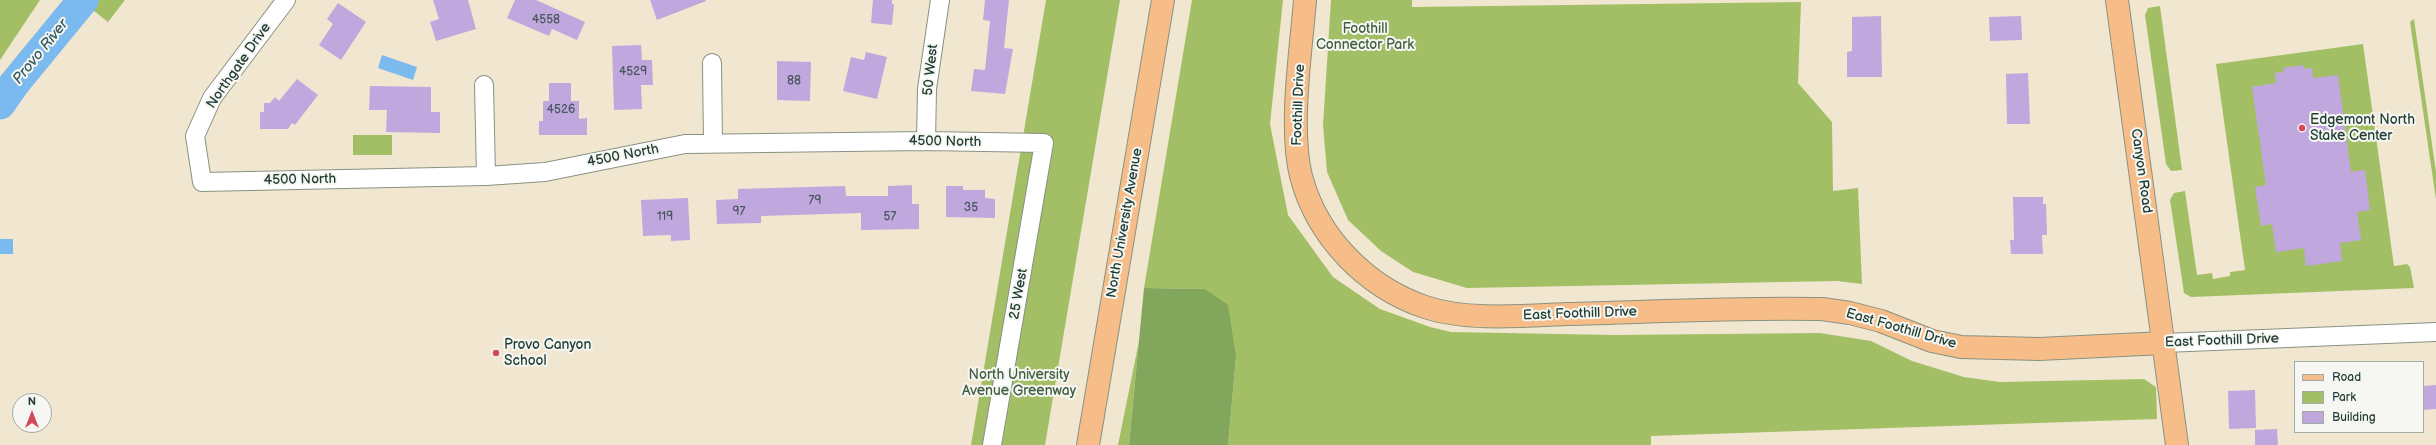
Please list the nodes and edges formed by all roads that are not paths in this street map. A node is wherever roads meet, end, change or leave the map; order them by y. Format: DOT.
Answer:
graph roads {
  1 [pos="286,0"];
  2 [pos="940,0"];
  3 [pos="1163,0"];
  4 [pos="1304,0"];
  5 [pos="2117,0"];
  6 [pos="712,63"];
  7 [pos="484,85"];
  8 [pos="926,141"];
  9 [pos="713,143"];
  10 [pos="1044,143"];
  11 [pos="486,176"];
  12 [pos="202,182"];
  13 [pos="1355,265"];
  14 [pos="2436,332"];
  15 [pos="2164,343"];
  16 [pos="992,445"];
  17 [pos="1088,445"];
  18 [pos="2177,445"];
  1 -- 12 [label="street, Northgate Drive"];
  2 -- 8 [label="street, 50 West"];
  3 -- 17 [label="main road, North University Avenue"];
  4 -- 13 [label="main road, Foothill Drive"];
  5 -- 15 [label="main road, Canyon Road"];
  6 -- 9 [label="street"];
  7 -- 11 [label="street"];
  8 -- 9 [label="street, 4500 North"];
  8 -- 10 [label="street, 4500 North"];
  9 -- 11 [label="street, 4500 North"];
  10 -- 16 [label="street, 25 West"];
  11 -- 12 [label="street, 4500 North"];
  13 -- 15 [label="main road, East Foothill Drive"];
  14 -- 15 [label="street, East Foothill Drive"];
  15 -- 18 [label="main road, Canyon Road"];
}
